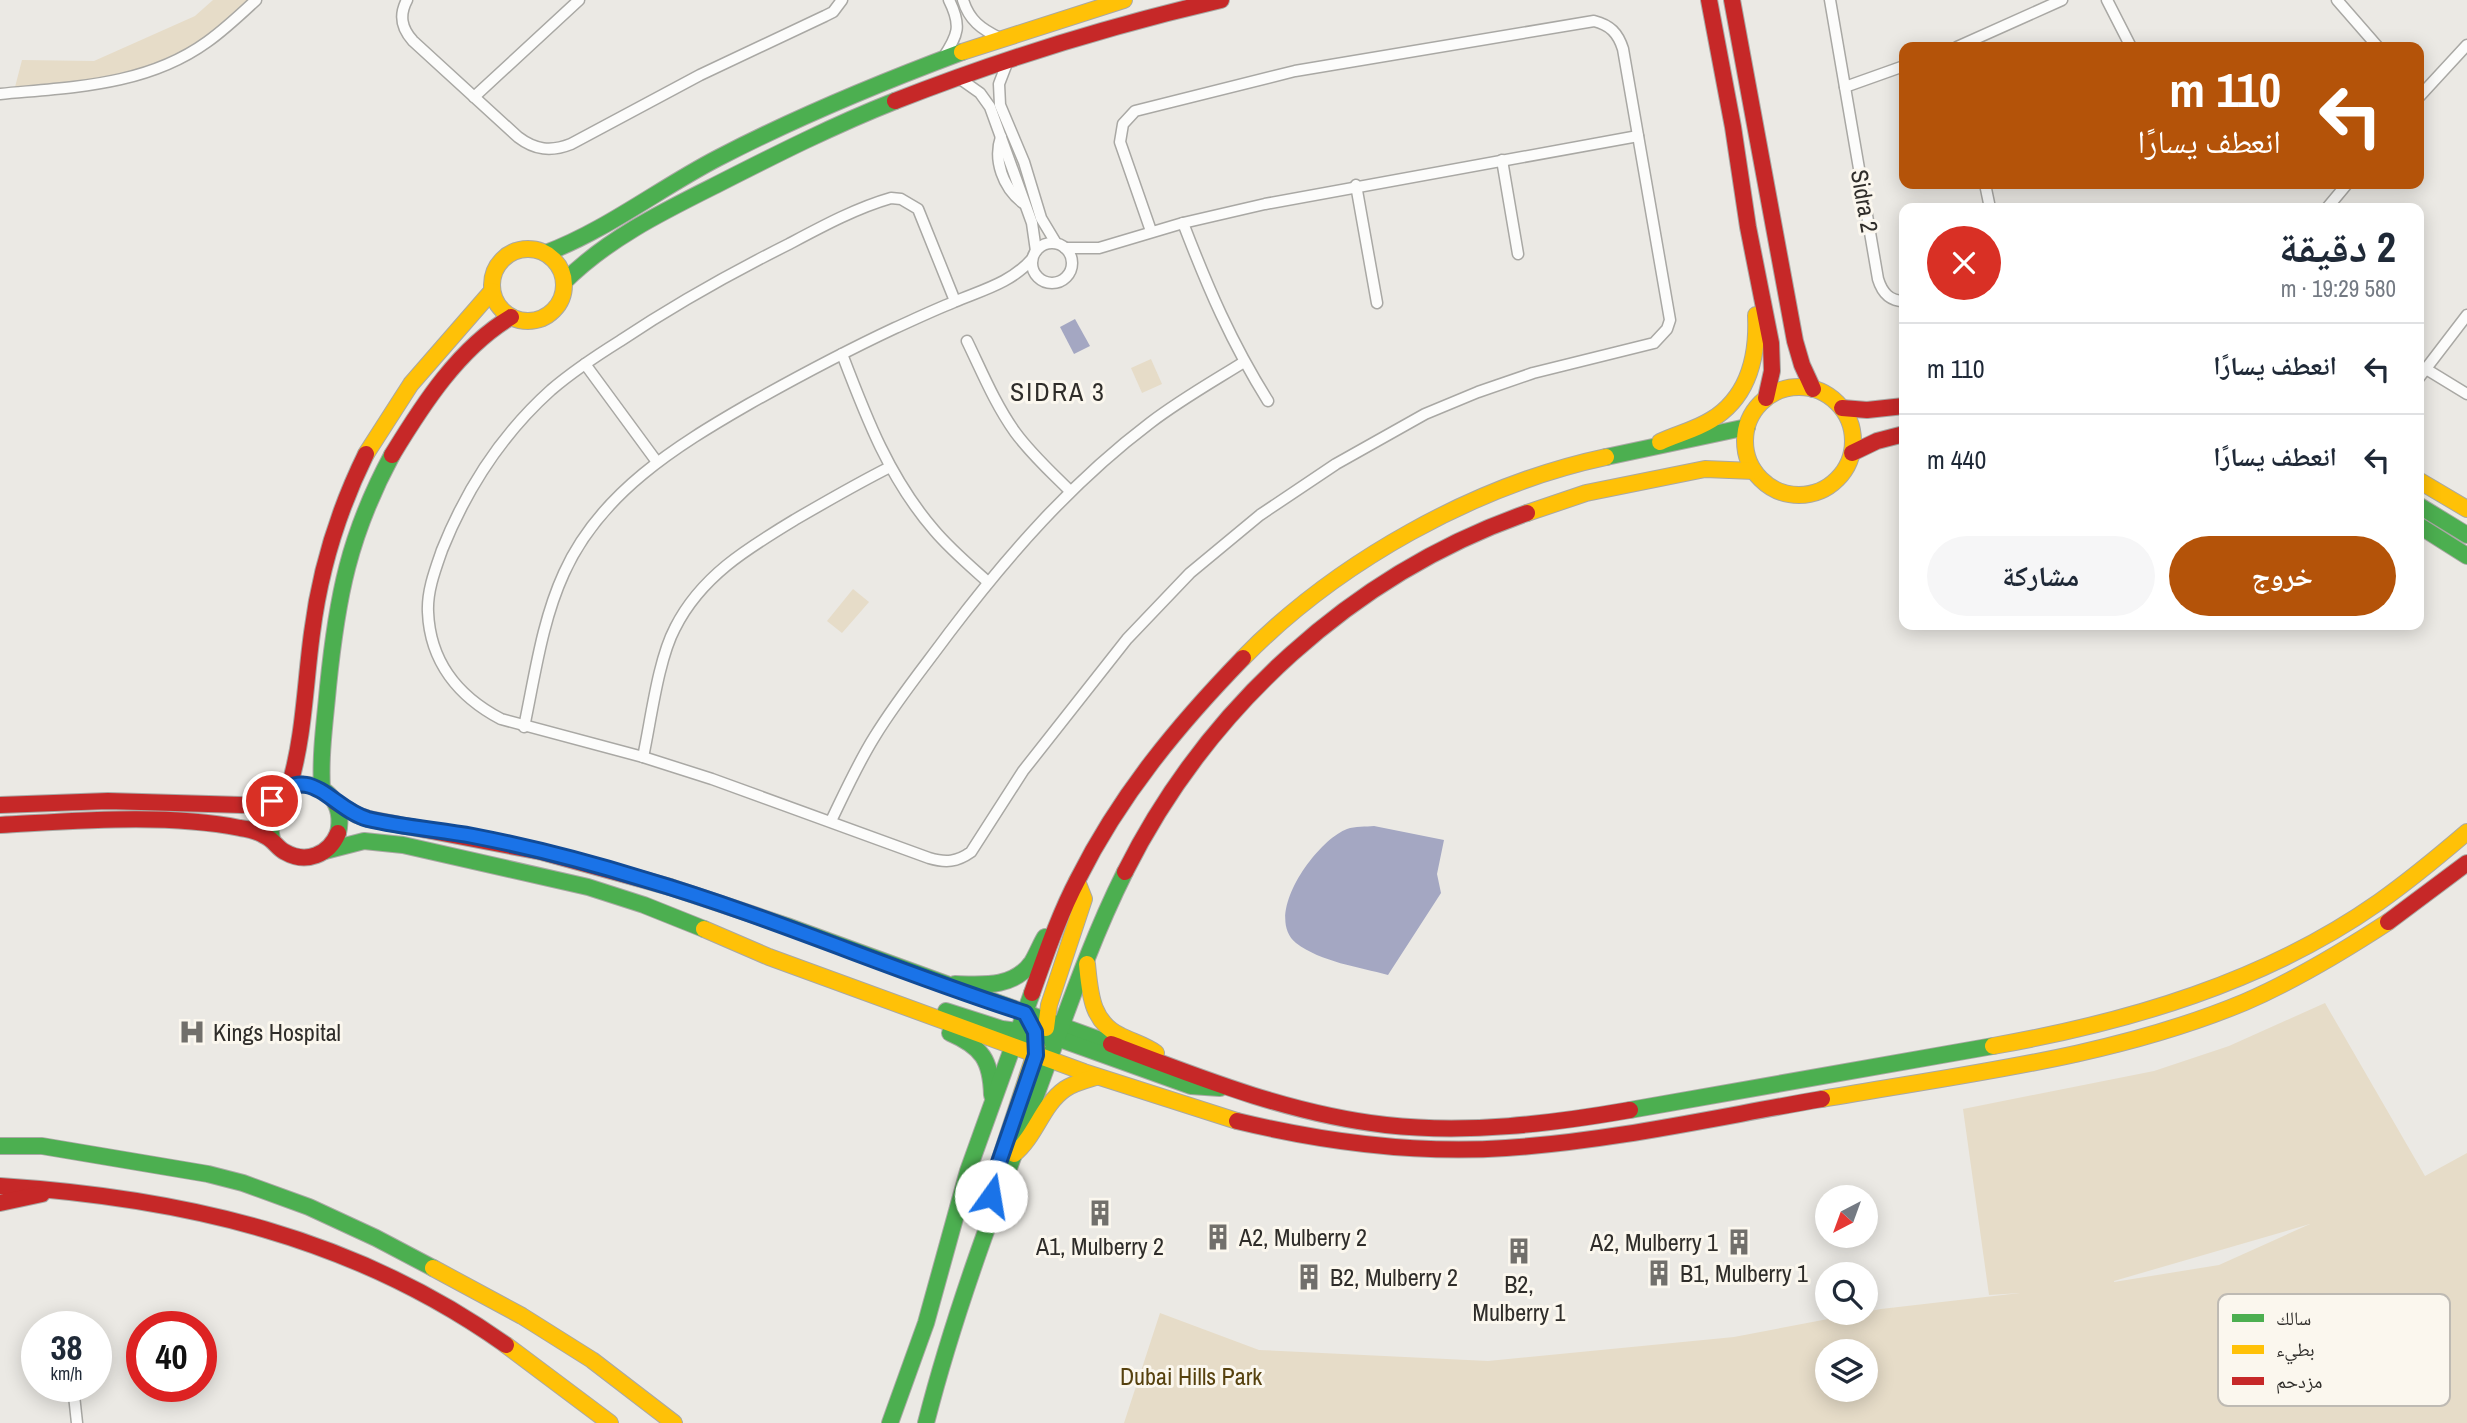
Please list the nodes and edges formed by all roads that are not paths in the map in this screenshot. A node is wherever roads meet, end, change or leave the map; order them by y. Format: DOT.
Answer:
graph roads {
  1 [pos="256,0"];
  2 [pos="407,0"];
  3 [pos="579,0"];
  4 [pos="842,0"];
  5 [pos="949,0"];
  6 [pos="963,0"];
  7 [pos="1124,0"];
  8 [pos="1221,0"];
  9 [pos="1709,0"];
  10 [pos="1732,0"];
  11 [pos="1830,0"];
  12 [pos="2063,0"];
  13 [pos="2107,0"];
  14 [pos="2336,0"];
  15 [pos="1000,38"];
  16 [pos="1971,42"];
  17 [pos="2128,42"];
  18 [pos="2374,42"];
  19 [pos="2467,45"];
  20 [pos="943,58"];
  21 [pos="1009,58"];
  22 [pos="1899,68"];
  23 [pos="956,76"];
  24 [pos="1844,87"];
  25 [pos="2424,90"];
  26 [pos="0,94"];
  27 [pos="474,97"];
  28 [pos="1638,136"];
  29 [pos="1502,160"];
  30 [pos="1356,185"];
  31 [pos="2343,189"];
  32 [pos="2331,203"];
  33 [pos="1183,223"];
  34 [pos="1152,232"];
  35 [pos="1060,246"];
  36 [pos="1098,248"];
  37 [pos="546,253"];
  38 [pos="1518,254"];
  39 [pos="1034,255"];
  40 [pos="1072,269"];
  41 [pos="1758,278"];
  42 [pos="1039,279"];
  43 [pos="1006,281"];
  44 [pos="564,282"];
  45 [pos="492,291"];
  46 [pos="1899,300"];
  47 [pos="955,301"];
  48 [pos="1377,303"];
  49 [pos="2467,314"];
  50 [pos="511,317"];
  51 [pos="967,341"];
  52 [pos="842,354"];
  53 [pos="1244,362"];
  54 [pos="585,364"];
  55 [pos="2426,369"];
  56 [pos="2424,372"];
  57 [pos="1813,389"];
  58 [pos="2467,394"];
  59 [pos="1766,398"];
  60 [pos="1268,401"];
  61 [pos="1899,407"];
  62 [pos="1842,408"];
  63 [pos="1747,426"];
  64 [pos="1899,435"];
  65 [pos="1644,451"];
  66 [pos="1852,453"];
  67 [pos="657,462"];
  68 [pos="890,467"];
  69 [pos="1754,471"];
  70 [pos="2424,484"];
  71 [pos="1070,491"];
  72 [pos="2424,509"];
  73 [pos="2467,509"];
  74 [pos="2424,529"];
  75 [pos="2467,535"];
  76 [pos="2467,556"];
  77 [pos="988,582"];
  78 [pos="524,727"];
  79 [pos="643,757"];
  80 [pos="289,787"];
  81 [pos="322,789"];
  82 [pos="272,801"];
  83 [pos="335,802"];
  84 [pos="0,805"];
  85 [pos="831,821"];
  86 [pos="0,825"];
  87 [pos="2467,832"];
  88 [pos="272,839"];
  89 [pos="325,851"];
  90 [pos="2467,863"];
  91 [pos="1077,881"];
  92 [pos="1059,926"];
  93 [pos="1087,962"];
  94 [pos="935,982"];
  95 [pos="903,1006"];
  96 [pos="1025,1013"];
  97 [pos="1047,1032"];
  98 [pos="1016,1039"];
  99 [pos="1977,1048"];
  100 [pos="1043,1057"];
  101 [pos="1164,1063"];
  102 [pos="1980,1070"];
  103 [pos="1096,1077"];
  104 [pos="1230,1086"];
  105 [pos="992,1107"];
  106 [pos="0,1137"];
  107 [pos="0,1146"];
  108 [pos="42,1146"];
  109 [pos="0,1154"];
  110 [pos="1014,1154"];
  111 [pos="0,1186"];
  112 [pos="58,1190"];
  113 [pos="0,1203"];
  114 [pos="994,1208"];
  115 [pos="75,1402"];
  116 [pos="77,1423"];
  117 [pos="610,1423"];
  118 [pos="674,1423"];
  119 [pos="890,1423"];
  120 [pos="926,1423"];
  1 -- 26 [label="street"];
  2 -- 27 [label="street"];
  3 -- 27 [label="street"];
  4 -- 27 [label="street"];
  5 -- 20 [label="street"];
  6 -- 15 [label="street"];
  7 -- 15 [label="street"];
  8 -- 21 [label="street"];
  9 -- 41 [label="street"];
  10 -- 57 [label="street"];
  11 -- 24 [label="street, Sidra 2"];
  12 -- 16 [label="street"];
  13 -- 17 [label="street"];
  14 -- 18 [label="street"];
  15 -- 20 [label="street"];
  19 -- 25 [label="street"];
  20 -- 37 [label="street"];
  21 -- 23 [label="street"];
  21 -- 35 [label="street"];
  22 -- 24 [label="street"];
  23 -- 39 [label="street"];
  23 -- 44 [label="street"];
  24 -- 46 [label="street, Sidra 2"];
  28 -- 29 [label="street"];
  28 -- 34 [label="street"];
  28 -- 85 [label="street"];
  29 -- 30 [label="street"];
  29 -- 38 [label="street"];
  30 -- 33 [label="street"];
  30 -- 48 [label="street"];
  31 -- 32 [label="street"];
  33 -- 34 [label="street"];
  33 -- 53 [label="street"];
  34 -- 36 [label="street"];
  35 -- 36 [label="street"];
  35 -- 39 [label="street"];
  35 -- 40 [label="street"];
  36 -- 40 [label="street"];
  37 -- 44 [label="street"];
  37 -- 45 [label="street"];
  39 -- 42 [label="street"];
  39 -- 43 [label="street"];
  40 -- 42 [label="street"];
  41 -- 59 [label="street"];
  41 -- 65 [label="street"];
  42 -- 43 [label="street"];
  43 -- 47 [label="street"];
  44 -- 50 [label="street"];
  45 -- 50 [label="street"];
  45 -- 80 [label="street"];
  47 -- 52 [label="street"];
  47 -- 54 [label="street"];
  49 -- 55 [label="street"];
  50 -- 81 [label="street"];
  51 -- 71 [label="street"];
  52 -- 67 [label="street"];
  52 -- 68 [label="street"];
  53 -- 60 [label="street"];
  53 -- 71 [label="street"];
  54 -- 67 [label="street"];
  54 -- 78 [label="street"];
  55 -- 56 [label="street"];
  55 -- 58 [label="street"];
  57 -- 59 [label="street"];
  57 -- 62 [label="street"];
  59 -- 63 [label="street"];
  61 -- 62 [label="street"];
  62 -- 66 [label="street"];
  63 -- 65 [label="street"];
  63 -- 69 [label="street"];
  64 -- 66 [label="street"];
  65 -- 91 [label="street"];
  66 -- 69 [label="street"];
  67 -- 78 [label="street"];
  68 -- 77 [label="street"];
  68 -- 79 [label="street"];
  69 -- 93 [label="street"];
  70 -- 73 [label="street"];
  71 -- 77 [label="street"];
  72 -- 75 [label="street"];
  74 -- 76 [label="street"];
  77 -- 85 [label="street"];
  78 -- 79 [label="street"];
  79 -- 85 [label="street"];
  80 -- 81 [label="street"];
  80 -- 82 [label="street"];
  81 -- 83 [label="street"];
  82 -- 84 [label="street"];
  82 -- 88 [label="street"];
  83 -- 89 [label="street"];
  83 -- 94 [label="street"];
  86 -- 88 [label="street"];
  87 -- 99 [label="street"];
  88 -- 89 [label="street"];
  89 -- 95 [label="street"];
  90 -- 102 [label="street"];
  91 -- 92 [label="street"];
  91 -- 97 [label="street"];
  92 -- 94 [label="street"];
  92 -- 96 [label="street"];
  93 -- 97 [label="street"];
  93 -- 101 [label="street"];
  94 -- 96 [label="street"];
  95 -- 98 [label="street"];
  95 -- 105 [label="street"];
  96 -- 97 [label="street"];
  96 -- 98 [label="street"];
  97 -- 98 [label="street"];
  97 -- 100 [label="street"];
  97 -- 101 [label="street"];
  97 -- 104 [label="street"];
  98 -- 100 [label="street"];
  98 -- 105 [label="street"];
  99 -- 102 [label="street"];
  99 -- 104 [label="street"];
  100 -- 103 [label="street"];
  100 -- 110 [label="street"];
  100 -- 114 [label="street"];
  101 -- 104 [label="street"];
  102 -- 103 [label="street"];
  103 -- 110 [label="street"];
  105 -- 119 [label="street"];
  106 -- 108 [label="street"];
  107 -- 108 [label="street"];
  108 -- 109 [label="street"];
  108 -- 118 [label="street"];
  110 -- 114 [label="street"];
  111 -- 112 [label="street"];
  112 -- 113 [label="street"];
  112 -- 117 [label="street"];
  114 -- 120 [label="street"];
  115 -- 116 [label="street"];
}
